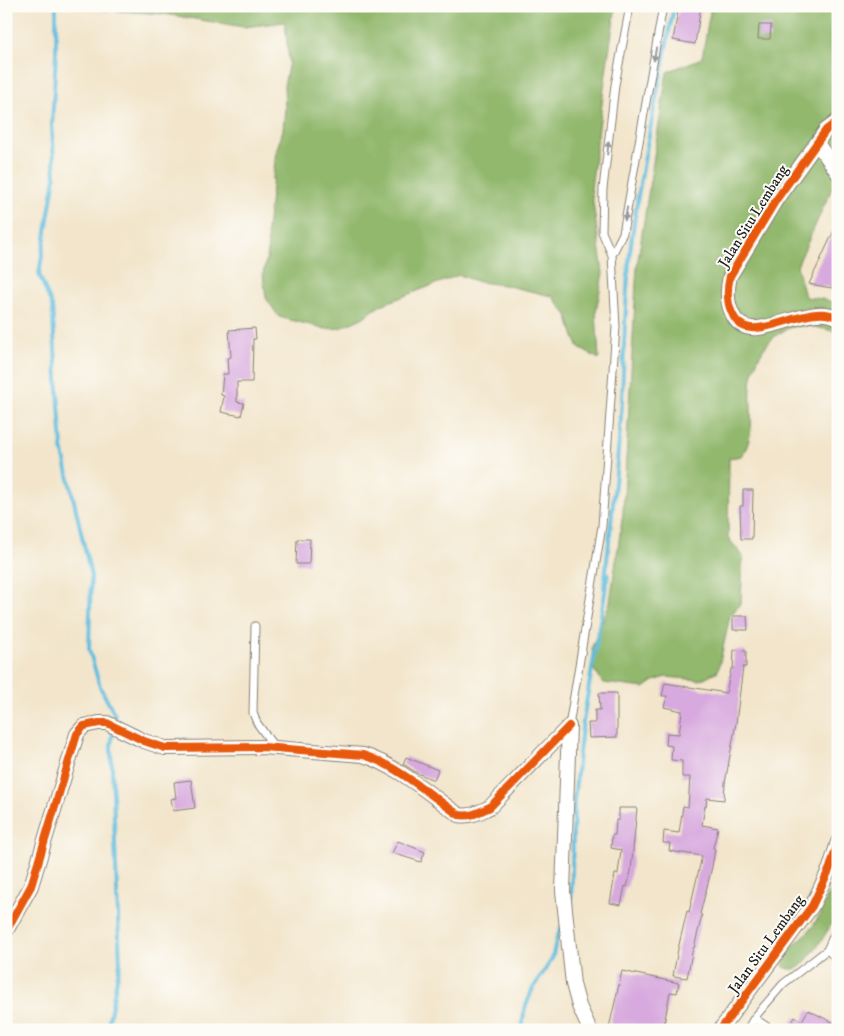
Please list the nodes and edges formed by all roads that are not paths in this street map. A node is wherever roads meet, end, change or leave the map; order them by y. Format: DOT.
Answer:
graph roads {
  1 [pos="630,6"];
  2 [pos="663,6"];
  3 [pos="838,121"];
  4 [pos="817,143"];
  5 [pos="838,173"];
  6 [pos="612,255"];
  7 [pos="838,318"];
  8 [pos="255,626"];
  9 [pos="569,726"];
  10 [pos="276,748"];
  11 [pos="838,842"];
  12 [pos="838,926"];
  13 [pos="6,931"];
  14 [pos="827,950"];
  15 [pos="838,960"];
  16 [pos="754,1018"];
  17 [pos="590,1030"];
  18 [pos="720,1030"];
  19 [pos="747,1030"];
  20 [pos="772,1030"];
  6 -- 1 [label="lane, one-way"];
  2 -- 6 [label="lane, one-way"];
  3 -- 4 [label="street, Jalan Situ Lembang"];
  4 -- 5 [label="street"];
  4 -- 7 [label="street, Jalan Situ Lembang"];
  6 -- 9 [label="lane"];
  8 -- 10 [label="lane"];
  9 -- 10 [label="street"];
  9 -- 17 [label="street"];
  10 -- 13 [label="street"];
  11 -- 18 [label="street, Jalan Situ Lembang"];
  12 -- 14 [label="lane"];
  14 -- 15 [label="lane"];
  14 -- 16 [label="lane"];
  16 -- 19 [label="lane"];
  16 -- 20 [label="lane"];
}
